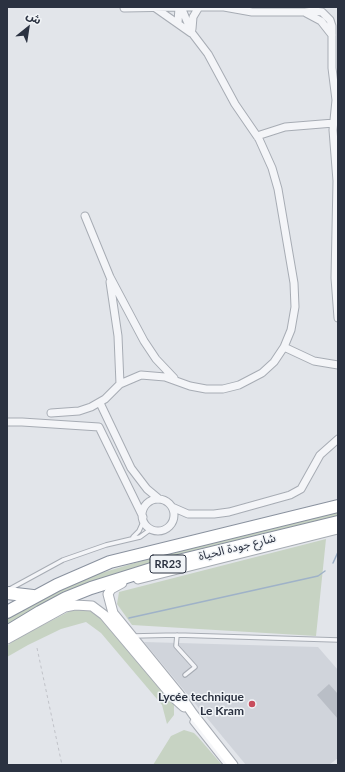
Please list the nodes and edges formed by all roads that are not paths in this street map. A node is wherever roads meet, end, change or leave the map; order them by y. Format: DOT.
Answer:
graph roads {
  1 [pos="153,7"];
  2 [pos="181,7"];
  3 [pos="199,7"];
  4 [pos="124,8"];
  5 [pos="178,23"];
  6 [pos="192,33"];
  7 [pos="334,123"];
  8 [pos="257,136"];
  9 [pos="85,216"];
  10 [pos="106,268"];
  11 [pos="123,301"];
  12 [pos="114,304"];
  13 [pos="338,318"];
  14 [pos="284,347"];
  15 [pos="338,364"];
  16 [pos="178,381"];
  17 [pos="120,384"];
  18 [pos="100,403"];
  19 [pos="51,413"];
  20 [pos="7,422"];
  21 [pos="338,439"];
  22 [pos="147,489"];
  23 [pos="159,500"];
  24 [pos="135,501"];
  25 [pos="148,503"];
  26 [pos="338,506"];
  27 [pos="172,507"];
  28 [pos="188,514"];
  29 [pos="143,519"];
  30 [pos="173,521"];
  31 [pos="338,522"];
  32 [pos="151,529"];
  33 [pos="338,529"];
  34 [pos="133,537"];
  35 [pos="7,592"];
  36 [pos="35,596"];
  37 [pos="7,612"];
  38 [pos="7,632"];
  39 [pos="177,635"];
  40 [pos="128,638"];
  41 [pos="7,639"];
  42 [pos="338,640"];
  43 [pos="185,675"];
  44 [pos="193,715"];
  45 [pos="226,765"];
  46 [pos="233,765"];
  1 -- 2 [label="street"];
  1 -- 4 [label="street"];
  1 -- 5 [label="street"];
  2 -- 3 [label="street"];
  2 -- 5 [label="street"];
  2 -- 6 [label="street"];
  3 -- 6 [label="street"];
  3 -- 7 [label="street"];
  5 -- 6 [label="street"];
  6 -- 8 [label="street"];
  7 -- 8 [label="street"];
  7 -- 13 [label="street"];
  8 -- 14 [label="street"];
  9 -- 10 [label="street"];
  10 -- 11 [label="street"];
  10 -- 12 [label="street"];
  11 -- 12 [label="street"];
  11 -- 16 [label="street"];
  12 -- 17 [label="street"];
  14 -- 15 [label="street"];
  14 -- 16 [label="street"];
  16 -- 17 [label="street"];
  17 -- 18 [label="street"];
  18 -- 19 [label="street"];
  18 -- 22 [label="street"];
  20 -- 24 [label="street"];
  21 -- 28 [label="street"];
  22 -- 23 [label="street"];
  22 -- 25 [label="street"];
  23 -- 25 [label="street"];
  23 -- 27 [label="street"];
  24 -- 25 [label="street"];
  24 -- 29 [label="street"];
  25 -- 29 [label="street"];
  26 -- 36 [label="highway, شارع جودة الحياة / RR23"];
  27 -- 28 [label="street"];
  27 -- 30 [label="street"];
  28 -- 30 [label="street"];
  29 -- 32 [label="street"];
  29 -- 34 [label="lane"];
  30 -- 32 [label="street"];
  31 -- 38 [label="highway, شارع جودة الحياة / RR23"];
  32 -- 34 [label="lane"];
  33 -- 40 [label="street"];
  34 -- 35 [label="lane"];
  35 -- 36 [label="highway"];
  36 -- 37 [label="highway, شارع جودة الحياة / RR23"];
  39 -- 40 [label="lane"];
  39 -- 42 [label="lane"];
  39 -- 43 [label="lane"];
  40 -- 41 [label="street"];
  40 -- 44 [label="street"];
  44 -- 45 [label="lane"];
  44 -- 46 [label="street"];
}
